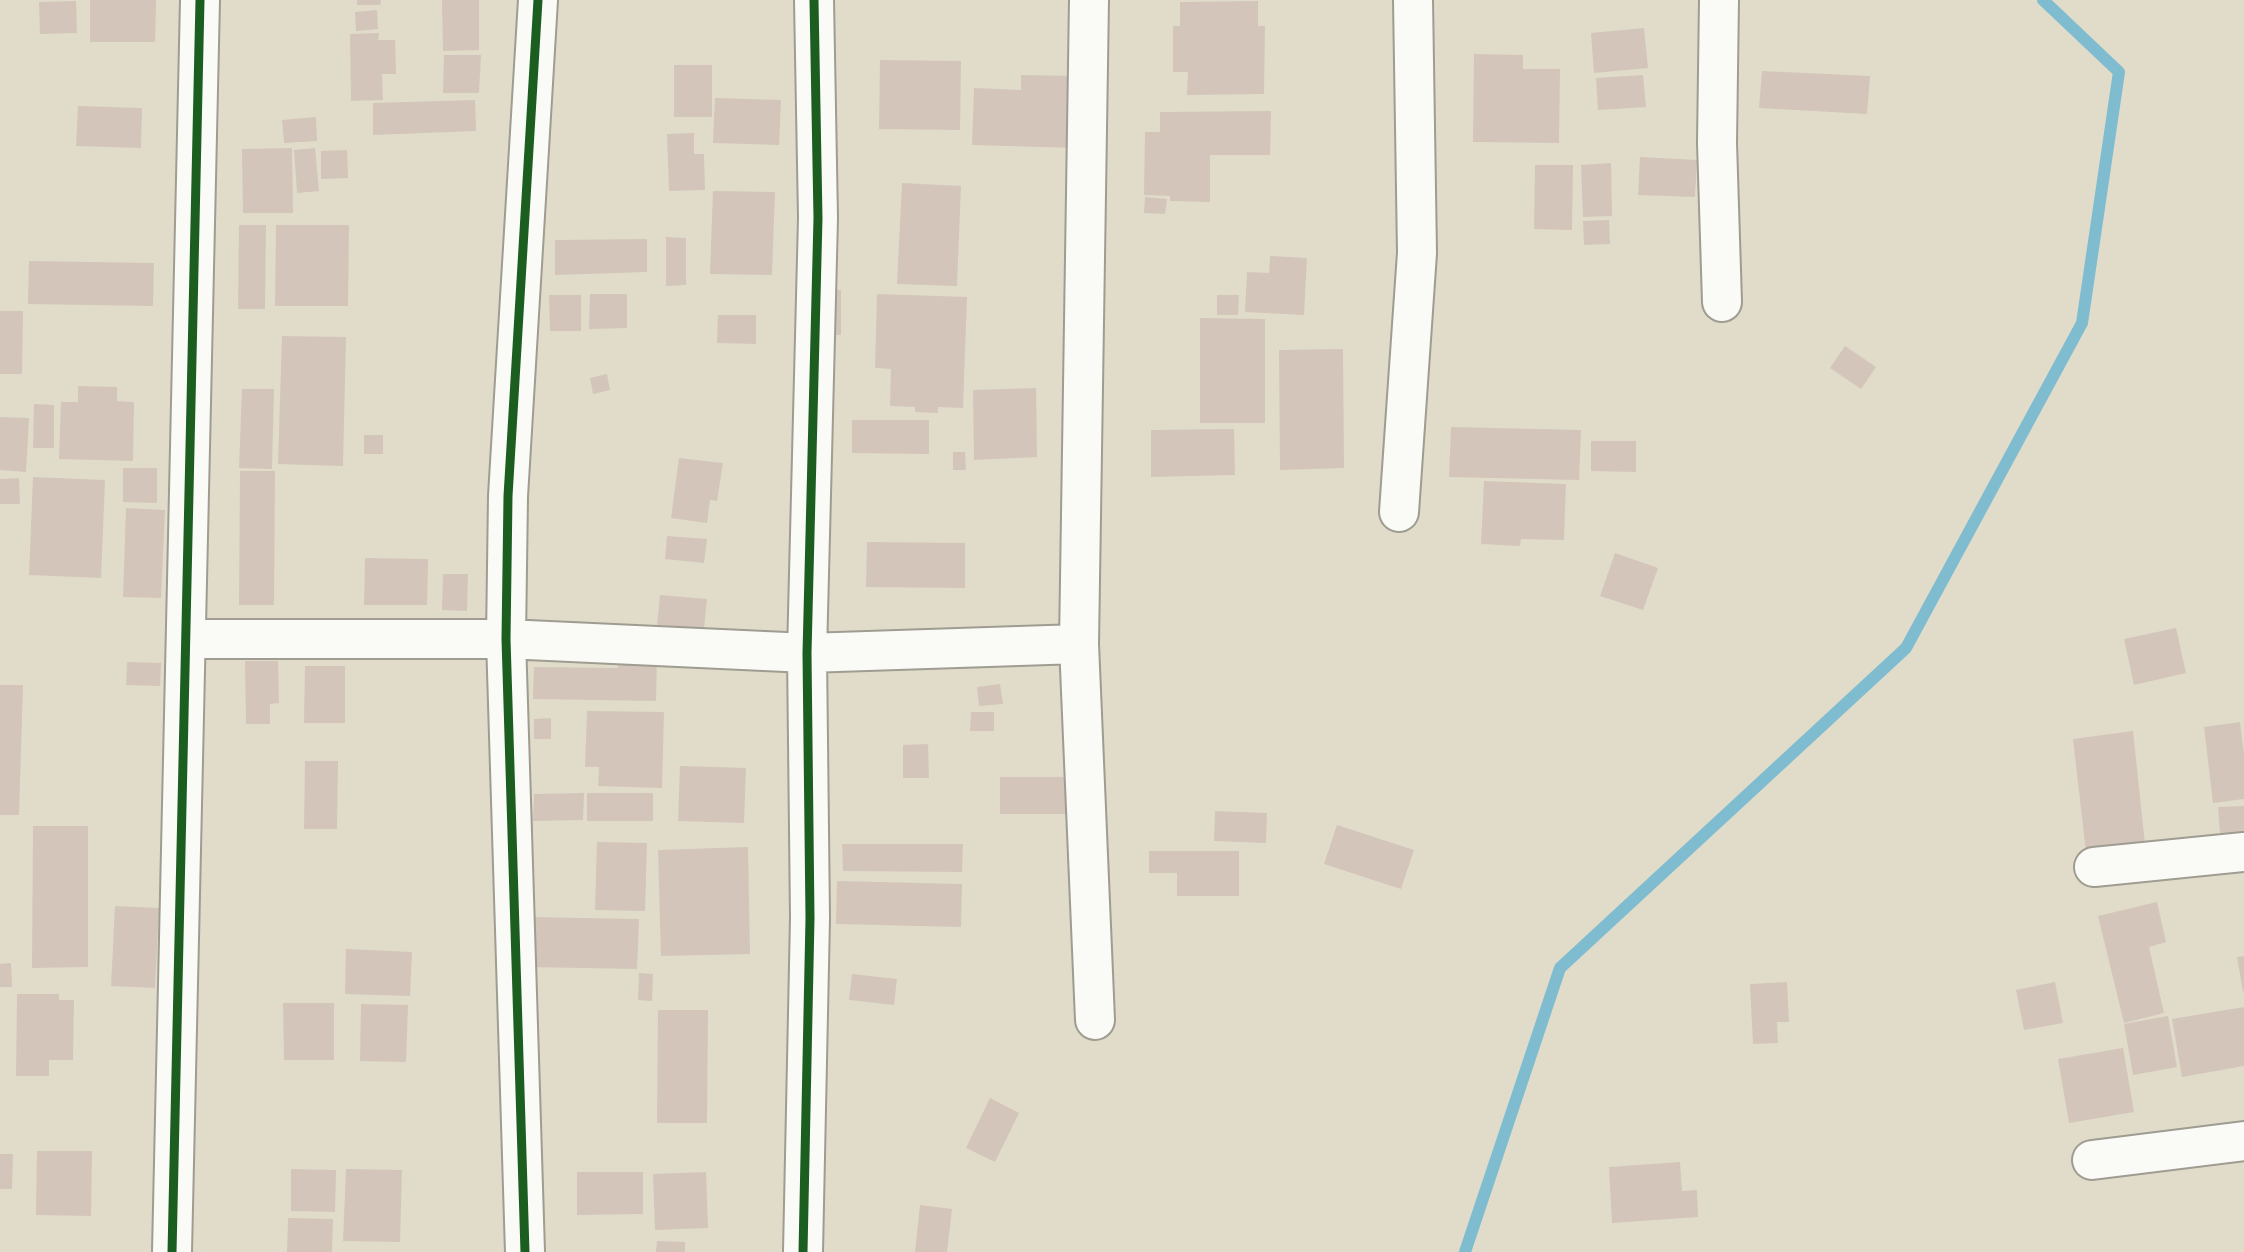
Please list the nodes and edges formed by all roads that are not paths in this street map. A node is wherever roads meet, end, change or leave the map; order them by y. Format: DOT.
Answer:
graph roads {
  1 [pos="200,0"];
  2 [pos="538,0"];
  3 [pos="814,0"];
  4 [pos="1089,0"];
  5 [pos="1413,0"];
  6 [pos="1719,0"];
  7 [pos="1722,302"];
  8 [pos="1399,512"];
  9 [pos="186,639"];
  10 [pos="506,639"];
  11 [pos="1079,644"];
  12 [pos="807,653"];
  13 [pos="2244,852"];
  14 [pos="2094,867"];
  15 [pos="1095,1020"];
  16 [pos="2244,1141"];
  17 [pos="2092,1160"];
  18 [pos="172,1252"];
  19 [pos="525,1252"];
  20 [pos="803,1252"];
  1 -- 9 [label="street"];
  2 -- 10 [label="street"];
  3 -- 12 [label="street"];
  4 -- 11 [label="street"];
  5 -- 8 [label="street"];
  6 -- 7 [label="street"];
  9 -- 10 [label="street"];
  9 -- 18 [label="street"];
  10 -- 12 [label="street"];
  10 -- 19 [label="street"];
  11 -- 12 [label="street"];
  11 -- 15 [label="street"];
  12 -- 20 [label="street"];
  13 -- 14 [label="street"];
  16 -- 17 [label="street"];
}
